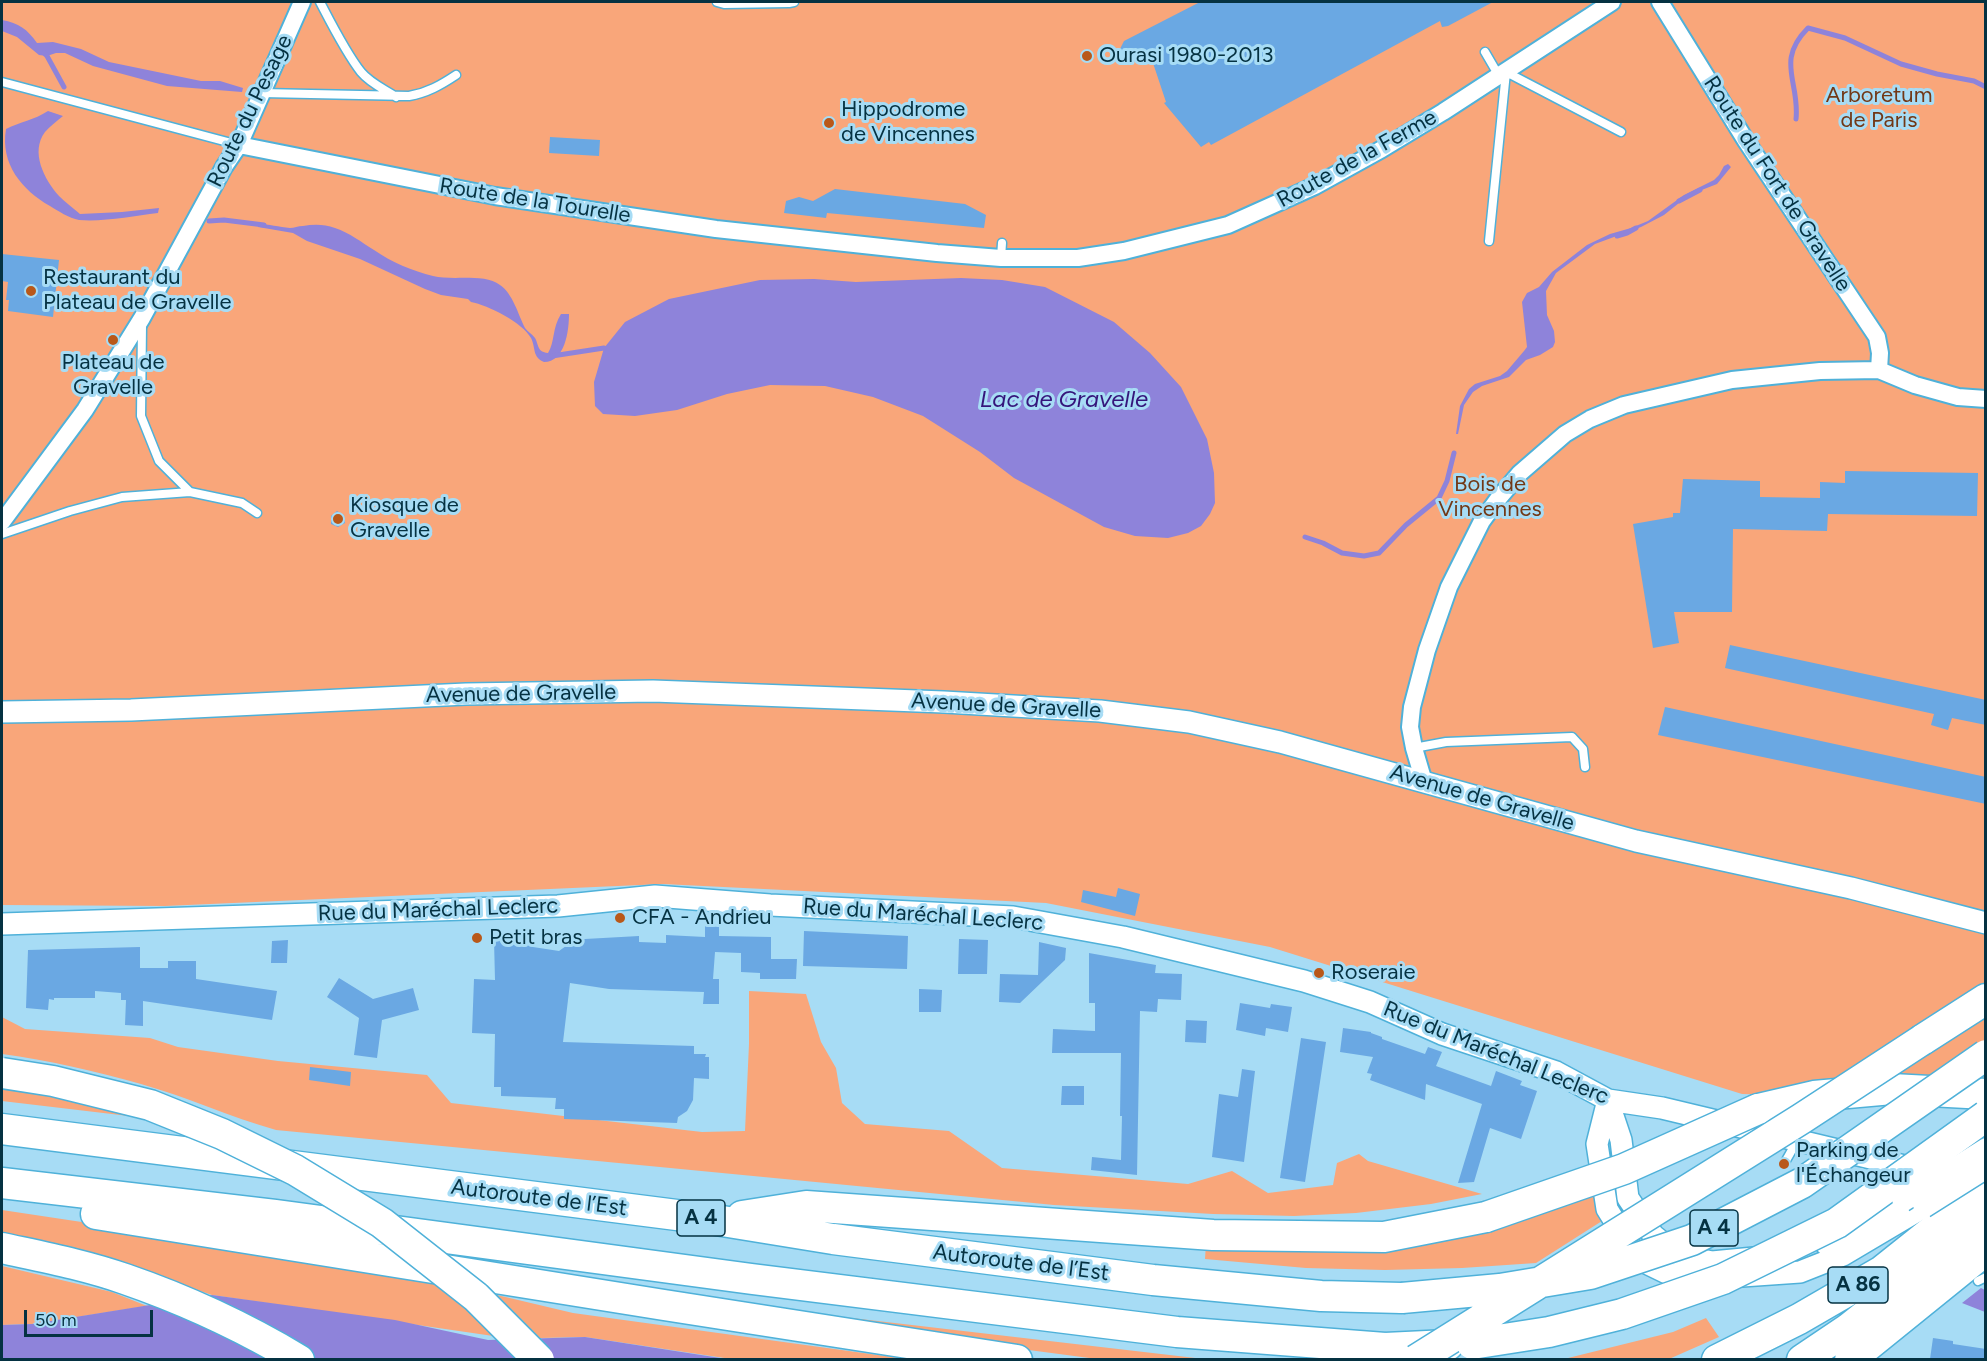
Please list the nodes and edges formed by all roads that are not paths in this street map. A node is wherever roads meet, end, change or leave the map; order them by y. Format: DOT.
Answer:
graph roads {
  1 [pos="302,2"];
  2 [pos="320,2"];
  3 [pos="717,2"];
  4 [pos="794,2"];
  5 [pos="1612,2"];
  6 [pos="1660,2"];
  7 [pos="1485,52"];
  8 [pos="1503,74"];
  9 [pos="456,75"];
  10 [pos="2,82"];
  11 [pos="262,93"];
  12 [pos="396,97"];
  13 [pos="1621,132"];
  14 [pos="239,145"];
  15 [pos="1489,241"];
  16 [pos="1078,258"];
  17 [pos="142,318"];
  18 [pos="1879,370"];
  19 [pos="1986,399"];
  20 [pos="190,492"];
  21 [pos="257,513"];
  22 [pos="2,522"];
  23 [pos="2,534"];
  24 [pos="2,712"];
  25 [pos="1414,748"];
  26 [pos="1585,767"];
  27 [pos="1424,782"];
  28 [pos="1986,923"];
  29 [pos="2,924"];
  30 [pos="1986,999"];
  31 [pos="1986,1055"];
  32 [pos="2,1073"];
  33 [pos="1986,1094"];
  34 [pos="1608,1100"];
  35 [pos="1986,1116"];
  36 [pos="2,1129"];
  37 [pos="1797,1140"];
  38 [pos="1986,1149"];
  39 [pos="1784,1164"];
  40 [pos="1986,1168"];
  41 [pos="2,1183"];
  42 [pos="1986,1187"];
  43 [pos="2,1198"];
  44 [pos="716,1220"];
  45 [pos="1984,1230"];
  46 [pos="2,1248"];
  47 [pos="299,1359"];
  48 [pos="539,1359"];
  49 [pos="1017,1359"];
  50 [pos="1416,1359"];
  51 [pos="1717,1359"];
  52 [pos="1802,1359"];
  53 [pos="1850,1359"];
  1 -- 11 [label="street, Route du Pesage"];
  2 -- 12 [label="lane"];
  3 -- 4 [label="lane"];
  5 -- 8 [label="street, Route de la Ferme"];
  6 -- 18 [label="street, Route du Fort de Gravelle"];
  7 -- 8 [label="lane"];
  8 -- 13 [label="lane"];
  8 -- 15 [label="lane"];
  8 -- 16 [label="street, Route de la Ferme"];
  9 -- 12 [label="lane"];
  10 -- 14 [label="lane, Route de la Tourelle"];
  11 -- 12 [label="lane"];
  11 -- 14 [label="street, Route du Pesage"];
  14 -- 16 [label="street, Route de la Tourelle"];
  14 -- 17 [label="street, Route du Pesage"];
  17 -- 20 [label="lane"];
  17 -- 22 [label="street, Route du Pesage"];
  18 -- 19 [label="street"];
  18 -- 25 [label="street"];
  20 -- 21 [label="lane"];
  20 -- 23 [label="lane"];
  24 -- 27 [label="street, Avenue de Gravelle"];
  25 -- 26 [label="lane"];
  25 -- 27 [label="street"];
  27 -- 28 [label="street, Avenue de Gravelle"];
  29 -- 34 [label="street, Rue du Maréchal Leclerc"];
  30 -- 50 [label="highway, bridge"];
  31 -- 44 [label="highway, Autoroute de l’Est / A 4, bridge"];
  32 -- 48 [label="highway, bridge"];
  33 -- 44 [label="highway, bridge"];
  34 -- 37 [label="street, Rue du Maréchal Leclerc"];
  34 -- 38 [label="street, bridge"];
  34 -- 40 [label="street, bridge"];
  35 -- 41 [label="highway, A 4, bridge"];
  36 -- 44 [label="highway, Autoroute de l’Est / A 4"];
  37 -- 39 [label="lane"];
  37 -- 42 [label="street, Rue du Maréchal Leclerc"];
  42 -- 51 [label="highway, A 86"];
  43 -- 49 [label="highway"];
  45 -- 52 [label="highway"];
  45 -- 53 [label="highway"];
  46 -- 47 [label="highway"];
}
